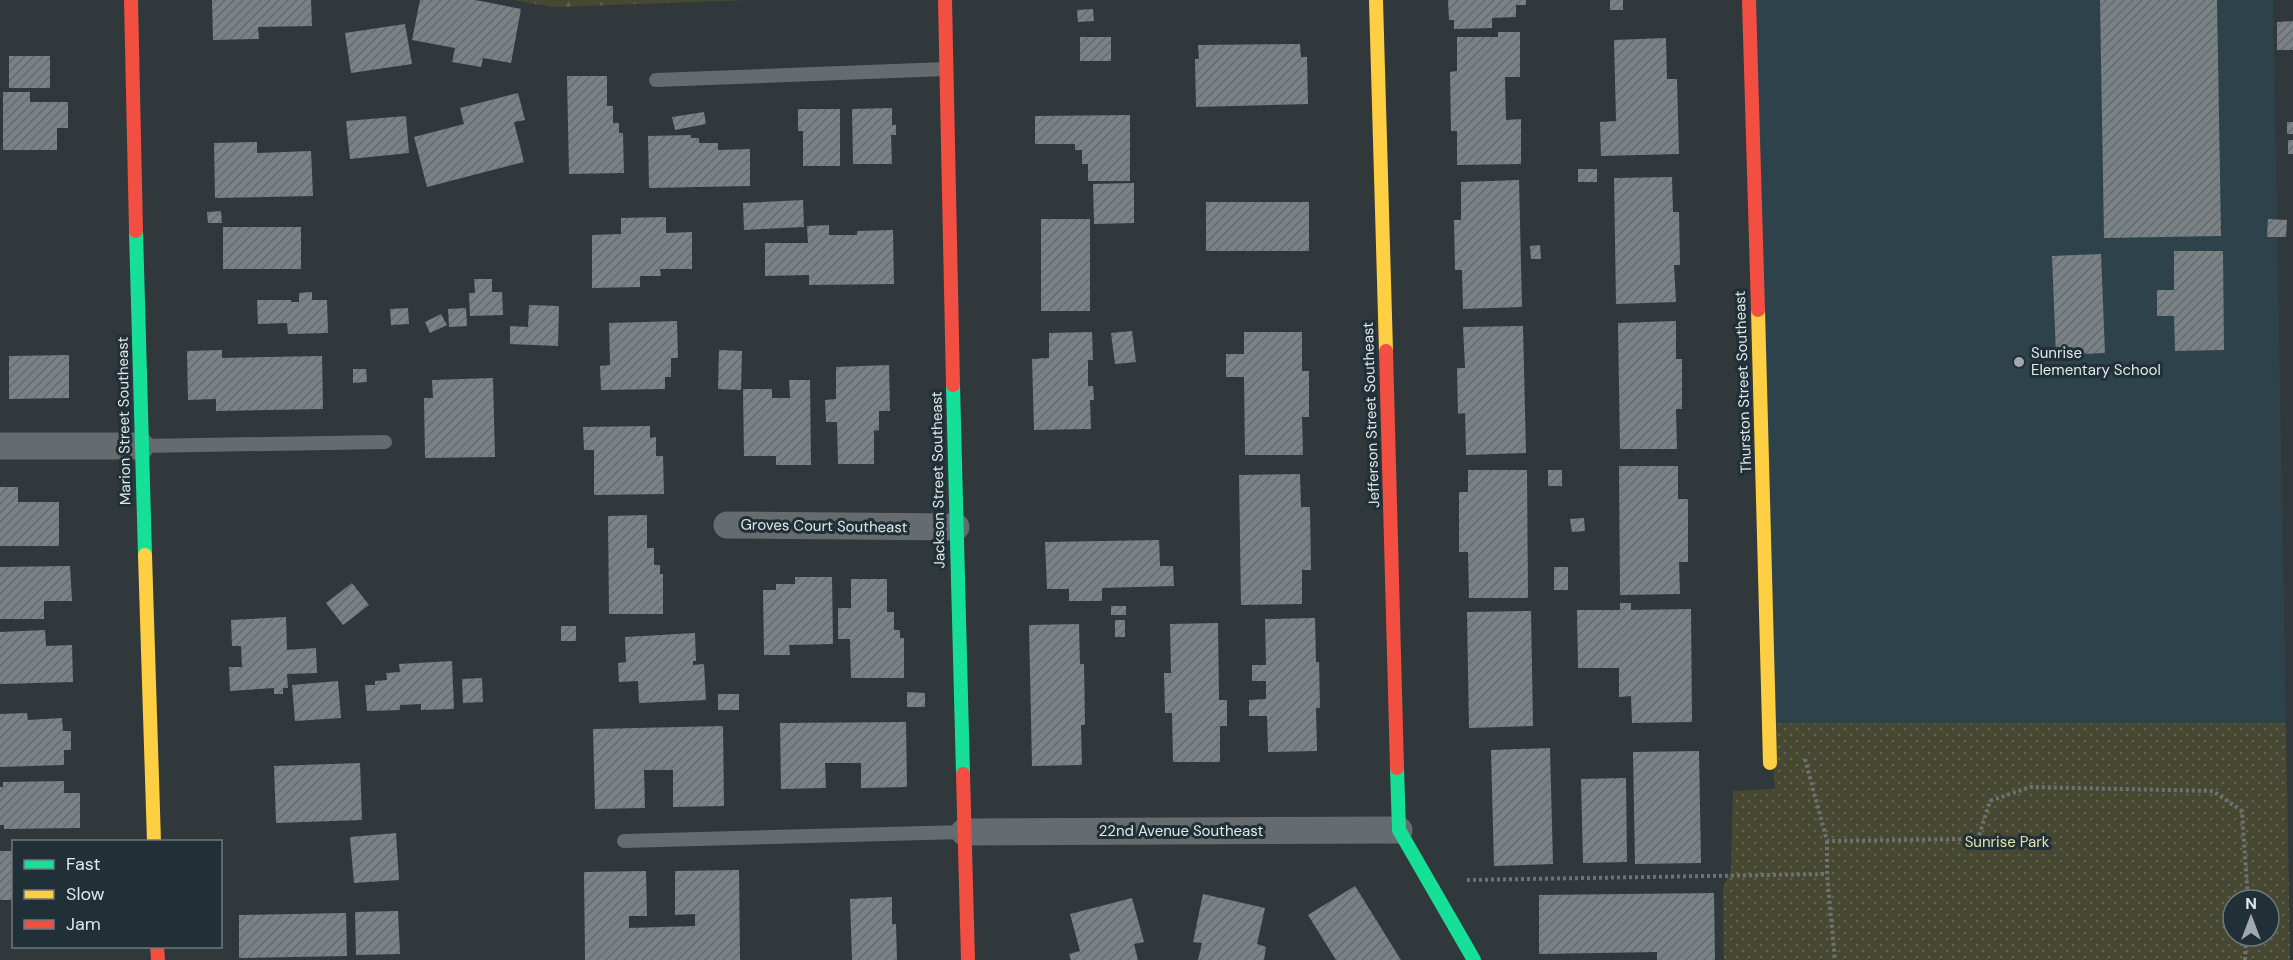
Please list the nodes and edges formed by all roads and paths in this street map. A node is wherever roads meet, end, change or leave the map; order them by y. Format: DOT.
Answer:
graph roads {
  1 [pos="131,0"];
  2 [pos="945,0"];
  3 [pos="1376,0"];
  4 [pos="1749,0"];
  5 [pos="946,69"];
  6 [pos="656,80"];
  7 [pos="385,442"];
  8 [pos="0,446"];
  9 [pos="141,446"];
  10 [pos="727,525"];
  11 [pos="956,527"];
  12 [pos="1769,736"];
  13 [pos="1770,764"];
  14 [pos="1399,830"];
  15 [pos="964,832"];
  16 [pos="154,840"];
  17 [pos="624,841"];
  18 [pos="1827,841"];
  19 [pos="1827,874"];
  20 [pos="1428,881"];
  21 [pos="2247,888"];
  22 [pos="968,960"];
  23 [pos="1474,960"];
  24 [pos="1835,960"];
  1 -- 9 [label="street, Marion Street Southeast"];
  2 -- 5 [label="street, Jackson Street Southeast"];
  3 -- 14 [label="street, Jefferson Street Southeast"];
  4 -- 12 [label="street, Thurston Street Southeast"];
  5 -- 6 [label="lane"];
  5 -- 11 [label="street, Jackson Street Southeast"];
  7 -- 9 [label="lane"];
  8 -- 9 [label="street"];
  9 -- 16 [label="street, Marion Street Southeast"];
  10 -- 11 [label="street, Groves Court Southeast"];
  11 -- 15 [label="street, Jackson Street Southeast"];
  12 -- 13 [label="street, Thurston Street Southeast"];
  12 -- 18 [label="path"];
  14 -- 15 [label="street, 22nd Avenue Southeast"];
  14 -- 20 [label="street"];
  15 -- 17 [label="lane"];
  15 -- 22 [label="street, Jackson Street Southeast"];
  18 -- 19 [label="path"];
  18 -- 21 [label="path"];
  19 -- 20 [label="path"];
  19 -- 24 [label="path"];
  20 -- 23 [label="street"];
}
